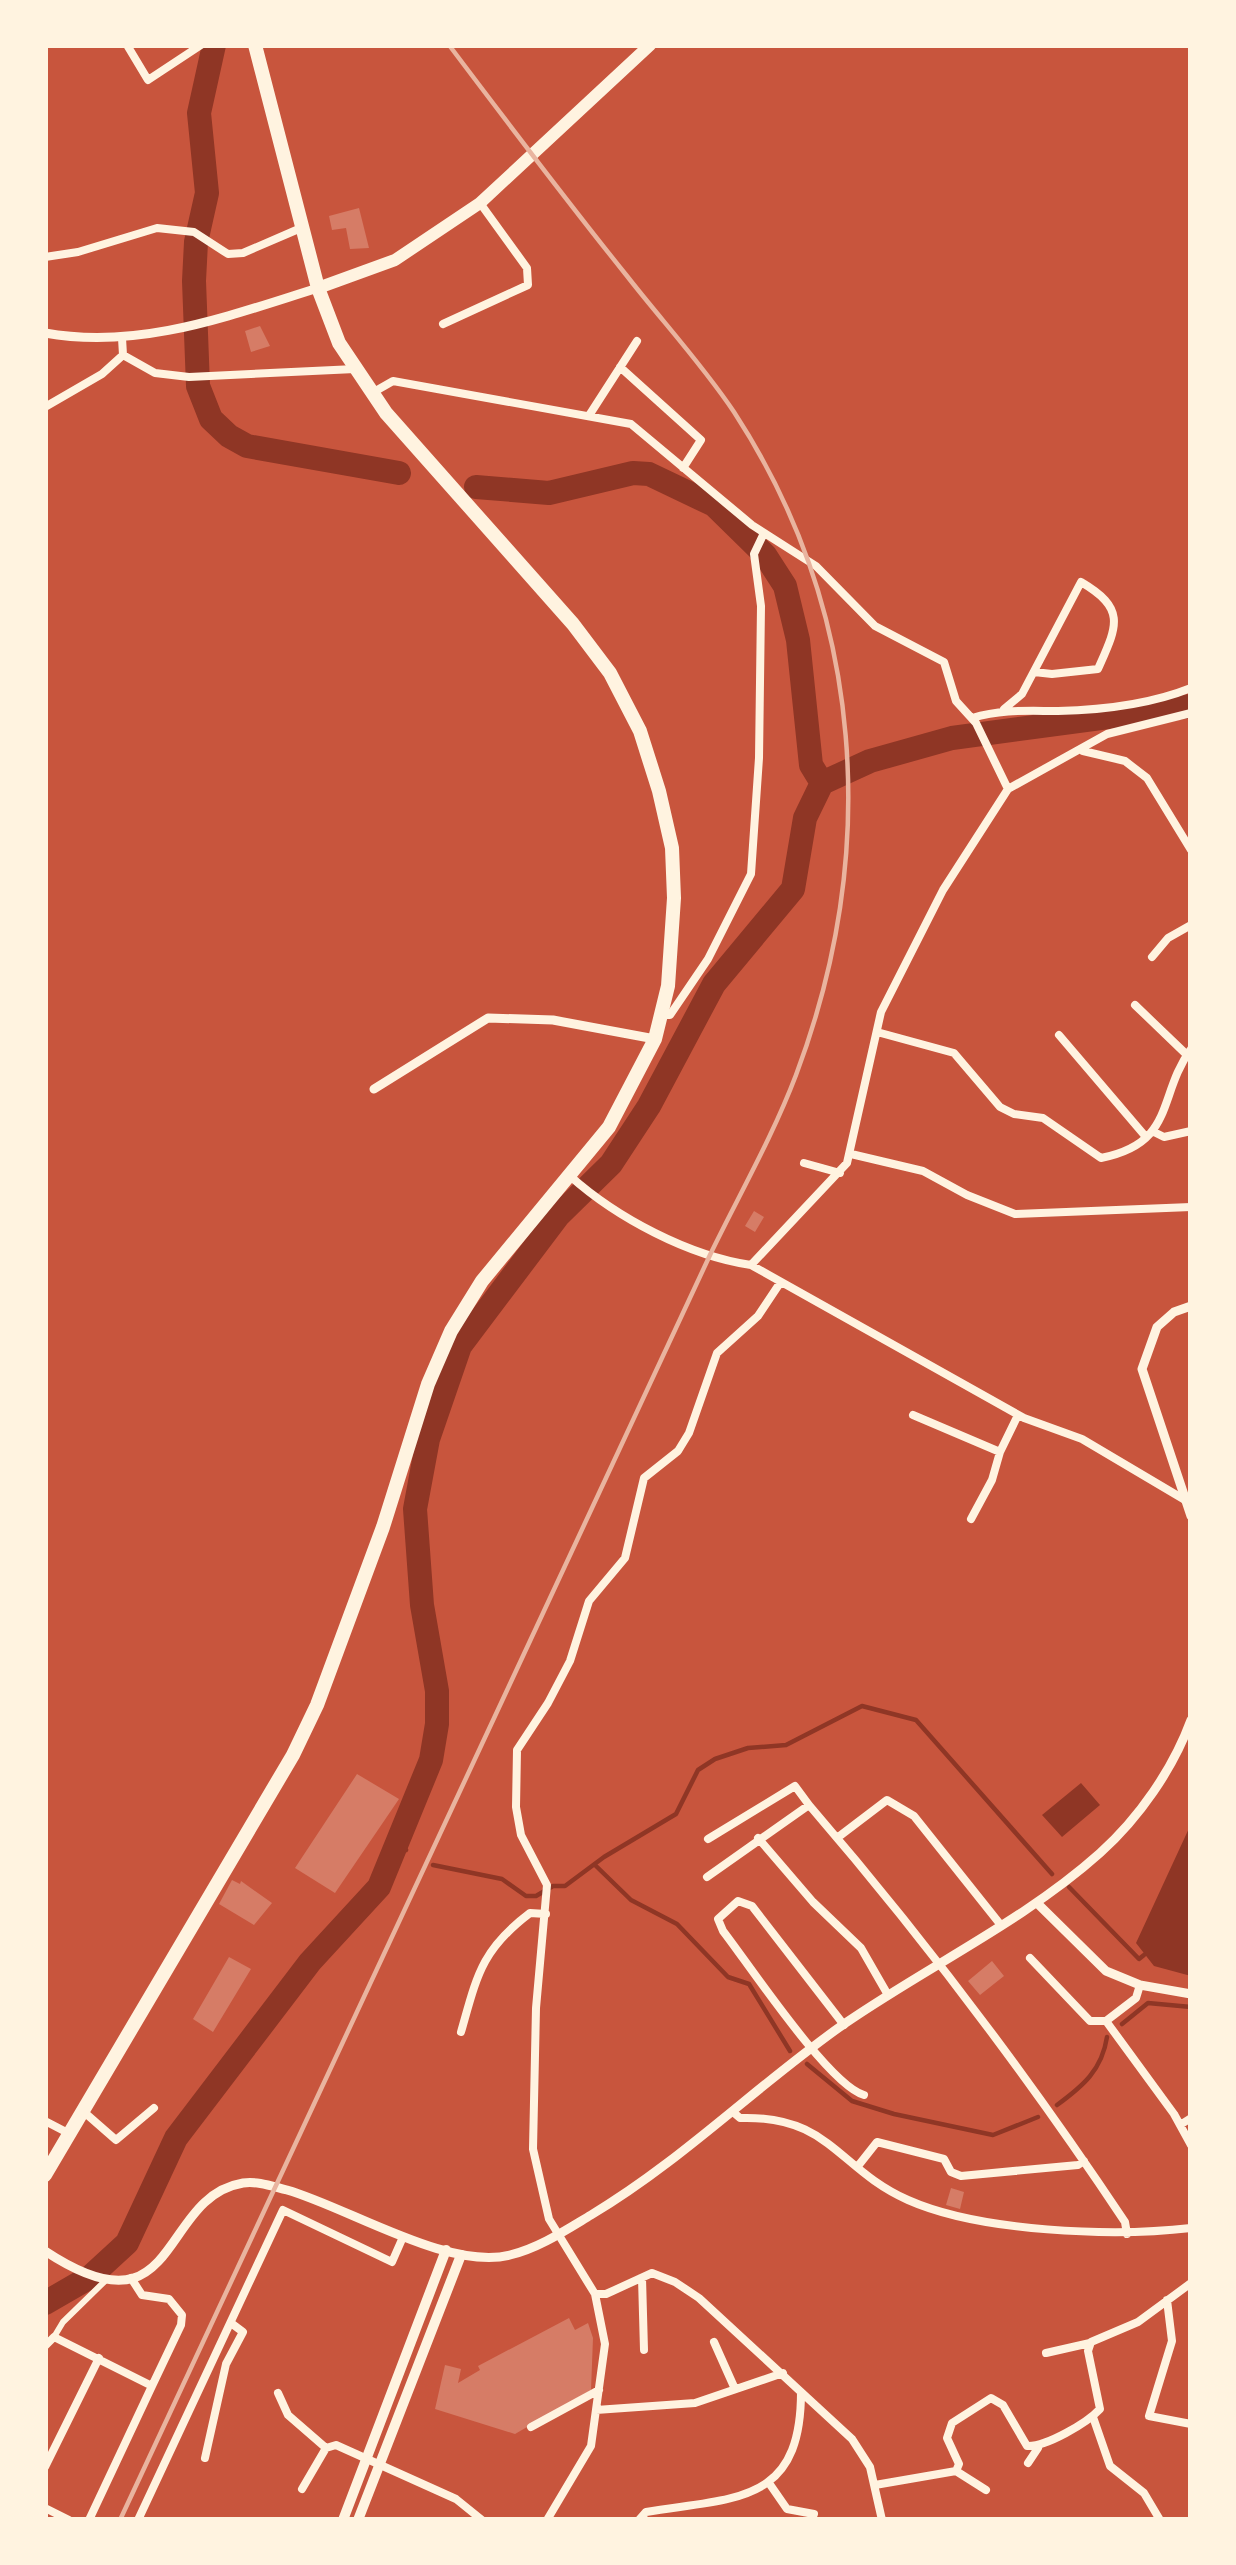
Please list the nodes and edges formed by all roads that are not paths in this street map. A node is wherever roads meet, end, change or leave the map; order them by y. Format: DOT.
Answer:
graph roads {
  1 [pos="127,45"];
  2 [pos="201,45"];
  3 [pos="255,45"];
  4 [pos="650,45"];
  5 [pos="481,203"];
  6 [pos="302,227"];
  7 [pos="45,257"];
  8 [pos="318,289"];
  9 [pos="443,324"];
  10 [pos="45,333"];
  11 [pos="122,338"];
  12 [pos="637,340"];
  13 [pos="122,355"];
  14 [pos="620,367"];
  15 [pos="355,369"];
  16 [pos="372,393"];
  17 [pos="45,407"];
  18 [pos="590,414"];
  19 [pos="683,468"];
  20 [pos="762,537"];
  21 [pos="1034,672"];
  22 [pos="1191,688"];
  23 [pos="1004,709"];
  24 [pos="1191,713"];
  25 [pos="974,720"];
  26 [pos="1082,751"];
  27 [pos="1007,789"];
  28 [pos="1191,850"];
  29 [pos="1191,926"];
  30 [pos="1152,957"];
  31 [pos="1135,1005"];
  32 [pos="662,1015"];
  33 [pos="877,1032"];
  34 [pos="1059,1035"];
  35 [pos="655,1040"];
  36 [pos="1188,1052"];
  37 [pos="374,1090"];
  38 [pos="1191,1131"];
  39 [pos="1150,1134"];
  40 [pos="851,1154"];
  41 [pos="804,1163"];
  42 [pos="839,1173"];
  43 [pos="576,1182"];
  44 [pos="1191,1207"];
  45 [pos="751,1265"];
  46 [pos="780,1283"];
  47 [pos="1191,1306"];
  48 [pos="913,1415"];
  49 [pos="1018,1415"];
  50 [pos="1000,1452"];
  51 [pos="1185,1500"];
  52 [pos="1191,1516"];
  53 [pos="971,1519"];
  54 [pos="1191,1720"];
  55 [pos="808,1805"];
  56 [pos="758,1838"];
  57 [pos="838,1838"];
  58 [pos="708,1839"];
  59 [pos="706,1877"];
  60 [pos="1037,1903"];
  61 [pos="546,1914"];
  62 [pos="1000,1924"];
  63 [pos="1030,1958"];
  64 [pos="936,1963"];
  65 [pos="1140,1985"];
  66 [pos="1191,1994"];
  67 [pos="888,1995"];
  68 [pos="1106,2021"];
  69 [pos="844,2025"];
  70 [pos="461,2032"];
  71 [pos="812,2048"];
  72 [pos="864,2095"];
  73 [pos="154,2108"];
  74 [pos="83,2112"];
  75 [pos="734,2112"];
  76 [pos="1191,2118"];
  77 [pos="45,2121"];
  78 [pos="1180,2125"];
  79 [pos="70,2134"];
  80 [pos="1191,2145"];
  81 [pos="1084,2161"];
  82 [pos="858,2166"];
  83 [pos="45,2175"];
  84 [pos="1191,2228"];
  85 [pos="1127,2234"];
  86 [pos="558,2235"];
  87 [pos="403,2237"];
  88 [pos="446,2251"];
  89 [pos="50,2255"];
  90 [pos="461,2255"];
  91 [pos="131,2278"];
  92 [pos="642,2278"];
  93 [pos="102,2281"];
  94 [pos="1191,2283"];
  95 [pos="595,2294"];
  96 [pos="1167,2300"];
  97 [pos="231,2323"];
  98 [pos="54,2337"];
  99 [pos="715,2342"];
  100 [pos="1091,2342"];
  101 [pos="45,2346"];
  102 [pos="644,2350"];
  103 [pos="1046,2353"];
  104 [pos="99,2358"];
  105 [pos="783,2373"];
  106 [pos="152,2386"];
  107 [pos="735,2389"];
  108 [pos="599,2390"];
  109 [pos="801,2390"];
  110 [pos="278,2392"];
  111 [pos="596,2410"];
  112 [pos="1093,2416"];
  113 [pos="1191,2424"];
  114 [pos="531,2427"];
  115 [pos="331,2447"];
  116 [pos="1039,2447"];
  117 [pos="205,2458"];
  118 [pos="1028,2463"];
  119 [pos="45,2467"];
  120 [pos="956,2470"];
  121 [pos="769,2482"];
  122 [pos="875,2486"];
  123 [pos="302,2489"];
  124 [pos="986,2490"];
  125 [pos="45,2508"];
  126 [pos="814,2514"];
  127 [pos="69,2520"];
  128 [pos="89,2520"];
  129 [pos="138,2520"];
  130 [pos="343,2520"];
  131 [pos="358,2520"];
  132 [pos="482,2520"];
  133 [pos="547,2520"];
  134 [pos="639,2520"];
  135 [pos="881,2520"];
  136 [pos="1160,2520"];
  1 -- 2 [label="street"];
  3 -- 6 [label="highway"];
  4 -- 5 [label="main road"];
  5 -- 8 [label="main road"];
  5 -- 9 [label="street"];
  6 -- 7 [label="street"];
  6 -- 8 [label="highway"];
  8 -- 11 [label="street"];
  8 -- 15 [label="highway"];
  10 -- 11 [label="street"];
  11 -- 13 [label="street"];
  12 -- 14 [label="street"];
  13 -- 15 [label="street"];
  13 -- 17 [label="street"];
  14 -- 18 [label="street"];
  14 -- 19 [label="street"];
  15 -- 16 [label="highway"];
  16 -- 18 [label="street"];
  16 -- 32 [label="highway"];
  18 -- 19 [label="street"];
  19 -- 20 [label="street"];
  20 -- 25 [label="street"];
  20 -- 32 [label="street"];
  21 -- 21 [label="street"];
  21 -- 23 [label="street"];
  22 -- 23 [label="street"];
  23 -- 25 [label="street"];
  24 -- 26 [label="street"];
  25 -- 27 [label="street"];
  26 -- 27 [label="street"];
  26 -- 28 [label="street"];
  27 -- 33 [label="street"];
  29 -- 30 [label="street"];
  31 -- 36 [label="street"];
  32 -- 35 [label="highway"];
  33 -- 39 [label="street"];
  33 -- 40 [label="street"];
  34 -- 39 [label="street"];
  35 -- 37 [label="street"];
  35 -- 43 [label="highway"];
  36 -- 39 [label="street"];
  38 -- 39 [label="street"];
  40 -- 42 [label="street"];
  40 -- 44 [label="street"];
  41 -- 42 [label="street"];
  42 -- 45 [label="street"];
  43 -- 45 [label="street"];
  43 -- 74 [label="highway"];
  45 -- 46 [label="street"];
  46 -- 49 [label="street"];
  46 -- 61 [label="street"];
  47 -- 51 [label="street"];
  48 -- 50 [label="street"];
  49 -- 50 [label="street"];
  49 -- 51 [label="street"];
  50 -- 53 [label="street"];
  51 -- 52 [label="street"];
  54 -- 60 [label="street"];
  55 -- 56 [label="street"];
  55 -- 57 [label="street"];
  55 -- 58 [label="street"];
  56 -- 59 [label="street"];
  56 -- 67 [label="street"];
  57 -- 62 [label="street"];
  57 -- 64 [label="street"];
  60 -- 62 [label="street"];
  60 -- 65 [label="street"];
  61 -- 70 [label="street"];
  61 -- 86 [label="street"];
  62 -- 64 [label="street"];
  63 -- 68 [label="street"];
  64 -- 67 [label="street"];
  64 -- 81 [label="street"];
  65 -- 66 [label="street"];
  65 -- 68 [label="street"];
  67 -- 69 [label="street"];
  68 -- 78 [label="street"];
  69 -- 71 [label="street"];
  69 -- 71 [label="street"];
  71 -- 72 [label="street"];
  71 -- 75 [label="street"];
  73 -- 74 [label="street"];
  74 -- 79 [label="highway"];
  75 -- 82 [label="street"];
  75 -- 86 [label="street"];
  76 -- 78 [label="street"];
  77 -- 79 [label="street"];
  78 -- 80 [label="street"];
  79 -- 83 [label="highway"];
  81 -- 82 [label="street"];
  81 -- 85 [label="street"];
  82 -- 85 [label="street"];
  84 -- 85 [label="street"];
  86 -- 90 [label="street"];
  86 -- 95 [label="street"];
  87 -- 88 [label="street"];
  87 -- 91 [label="street"];
  87 -- 97 [label="street"];
  88 -- 90 [label="street"];
  88 -- 130 [label="main road"];
  89 -- 93 [label="street"];
  90 -- 131 [label="main road"];
  91 -- 93 [label="street"];
  91 -- 106 [label="street"];
  92 -- 95 [label="street"];
  92 -- 102 [label="street"];
  92 -- 105 [label="street"];
  93 -- 98 [label="street"];
  94 -- 96 [label="street"];
  95 -- 108 [label="street"];
  96 -- 100 [label="street"];
  96 -- 113 [label="street"];
  97 -- 117 [label="street"];
  97 -- 129 [label="street"];
  98 -- 101 [label="street"];
  98 -- 104 [label="street"];
  99 -- 107 [label="street"];
  100 -- 103 [label="street"];
  100 -- 112 [label="street"];
  104 -- 106 [label="street"];
  104 -- 119 [label="street"];
  105 -- 107 [label="street"];
  105 -- 109 [label="street"];
  106 -- 128 [label="street"];
  107 -- 111 [label="street"];
  108 -- 111 [label="street"];
  108 -- 114 [label="street"];
  109 -- 121 [label="street"];
  109 -- 122 [label="street"];
  110 -- 115 [label="street"];
  111 -- 133 [label="street"];
  112 -- 116 [label="street"];
  112 -- 136 [label="street"];
  115 -- 123 [label="street"];
  115 -- 132 [label="street"];
  116 -- 118 [label="street"];
  116 -- 120 [label="street"];
  120 -- 122 [label="street"];
  120 -- 124 [label="street"];
  121 -- 126 [label="street"];
  121 -- 134 [label="street"];
  122 -- 135 [label="street"];
  125 -- 127 [label="street"];
}
